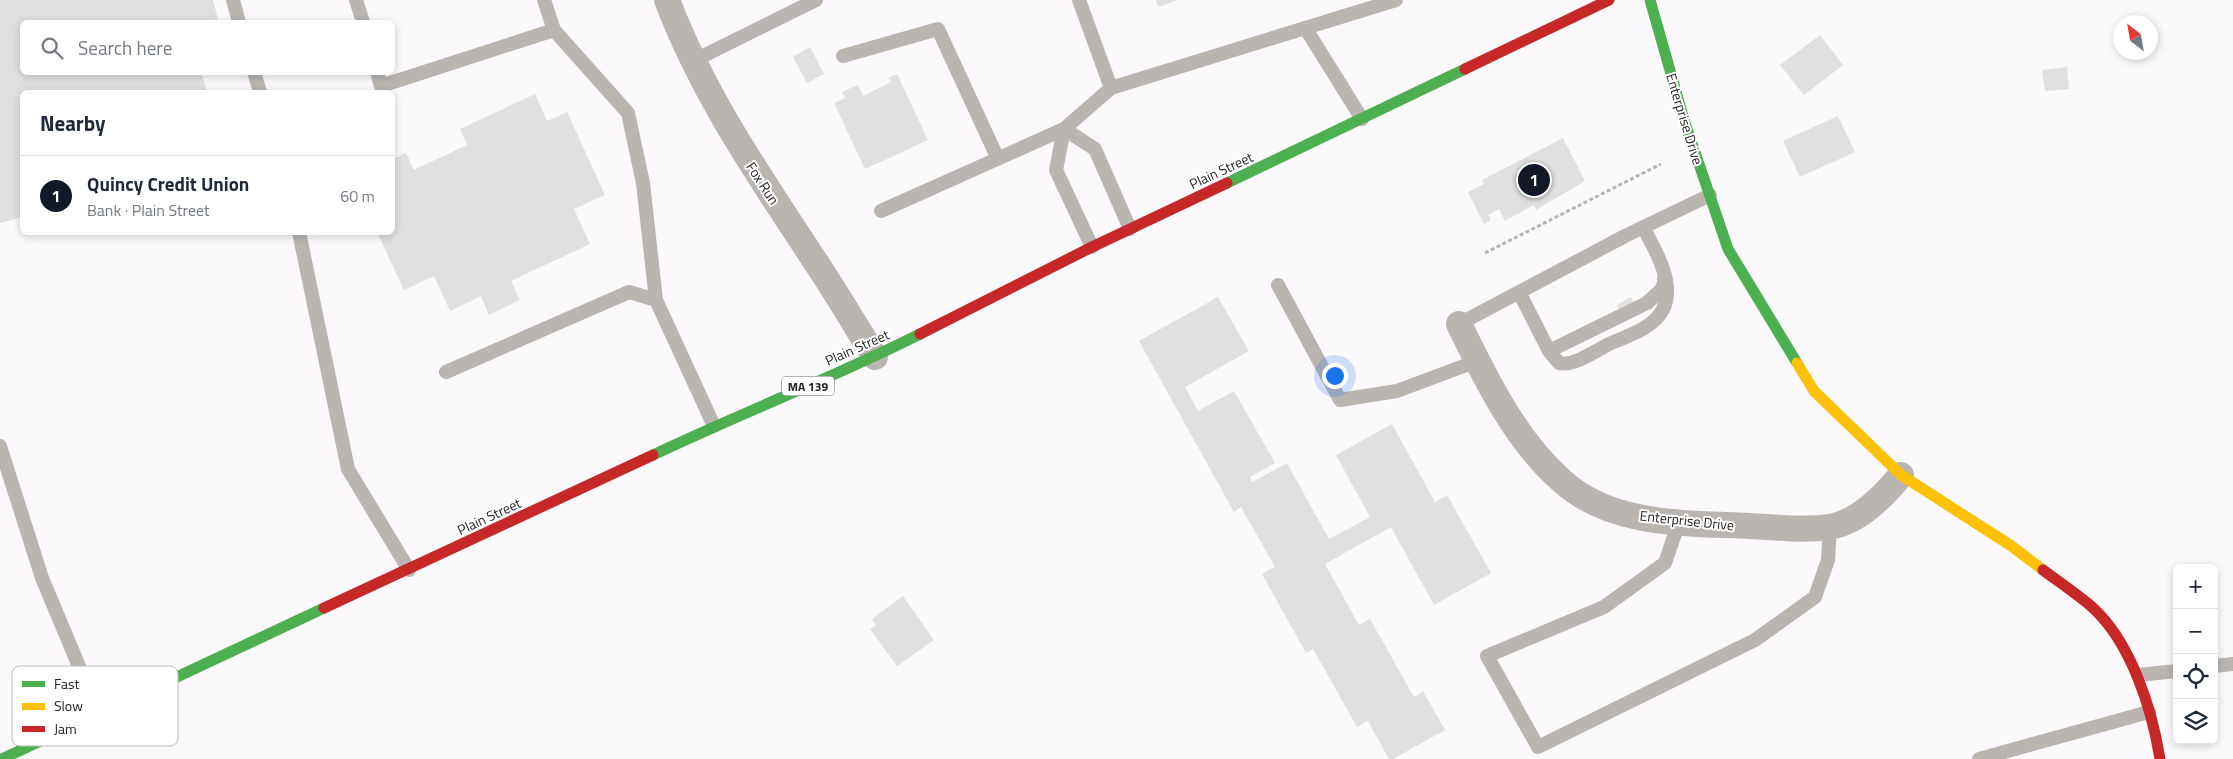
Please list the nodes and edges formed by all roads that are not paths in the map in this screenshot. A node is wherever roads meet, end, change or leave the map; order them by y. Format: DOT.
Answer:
graph roads {
  1 [pos="233,0"];
  2 [pos="356,0"];
  3 [pos="544,0"];
  4 [pos="667,0"];
  5 [pos="816,0"];
  6 [pos="1079,0"];
  7 [pos="1396,0"];
  8 [pos="1609,0"];
  9 [pos="1650,0"];
  10 [pos="238,20"];
  11 [pos="362,20"];
  12 [pos="1306,29"];
  13 [pos="554,30"];
  14 [pos="843,56"];
  15 [pos="693,61"];
  16 [pos="255,75"];
  17 [pos="378,75"];
  18 [pos="1111,88"];
  19 [pos="259,90"];
  20 [pos="1362,119"];
  21 [pos="1064,129"];
  22 [pos="998,159"];
  23 [pos="1710,195"];
  24 [pos="881,210"];
  25 [pos="1643,227"];
  26 [pos="1130,229"];
  27 [pos="300,235"];
  28 [pos="1092,247"];
  29 [pos="1664,271"];
  30 [pos="1278,285"];
  31 [pos="1519,292"];
  32 [pos="656,300"];
  33 [pos="1459,324"];
  34 [pos="1549,351"];
  35 [pos="875,357"];
  36 [pos="1477,361"];
  37 [pos="446,372"];
  38 [pos="714,426"];
  39 [pos="0,446"];
  40 [pos="1901,475"];
  41 [pos="6,478"];
  42 [pos="1679,522"];
  43 [pos="1830,527"];
  44 [pos="409,570"];
  45 [pos="2233,664"];
  46 [pos="79,666"];
  47 [pos="2218,666"];
  48 [pos="2173,671"];
  49 [pos="2138,675"];
  50 [pos="178,677"];
  51 [pos="2149,712"];
  52 [pos="33,746"];
  53 [pos="10,757"];
  54 [pos="1979,759"];
  55 [pos="2160,759"];
  1 -- 10 [label="lane"];
  2 -- 11 [label="lane"];
  3 -- 13 [label="lane"];
  4 -- 15 [label="street, Fox Run"];
  5 -- 15 [label="lane"];
  6 -- 18 [label="lane"];
  7 -- 12 [label="lane"];
  8 -- 20 [label="main road, Plain Street / MA 139"];
  9 -- 23 [label="main road, Enterprise Drive"];
  12 -- 18 [label="lane"];
  12 -- 20 [label="lane"];
  13 -- 17 [label="lane"];
  13 -- 32 [label="lane"];
  14 -- 22 [label="lane"];
  15 -- 35 [label="street, Fox Run"];
  16 -- 19 [label="lane"];
  18 -- 21 [label="lane"];
  20 -- 26 [label="main road, Plain Street / MA 139"];
  21 -- 22 [label="lane"];
  21 -- 26 [label="lane"];
  21 -- 28 [label="lane"];
  22 -- 24 [label="lane"];
  23 -- 25 [label="lane"];
  23 -- 40 [label="main road, Enterprise Drive"];
  25 -- 29 [label="lane"];
  25 -- 31 [label="lane"];
  26 -- 28 [label="main road, Plain Street / MA 139"];
  27 -- 44 [label="lane"];
  28 -- 35 [label="main road, Plain Street / MA 139"];
  29 -- 34 [label="lane"];
  29 -- 34 [label="lane"];
  30 -- 36 [label="lane"];
  31 -- 33 [label="lane"];
  31 -- 34 [label="lane"];
  32 -- 37 [label="lane"];
  32 -- 38 [label="lane"];
  33 -- 36 [label="street, Enterprise Drive"];
  35 -- 38 [label="main road, Plain Street / MA 139"];
  36 -- 42 [label="street, Enterprise Drive"];
  38 -- 44 [label="main road, Plain Street / MA 139"];
  39 -- 41 [label="lane"];
  40 -- 43 [label="street, Enterprise Drive"];
  40 -- 49 [label="main road, Enterprise Drive"];
  41 -- 46 [label="lane"];
  42 -- 43 [label="street, Enterprise Drive"];
  42 -- 43 [label="lane"];
  44 -- 50 [label="main road, Plain Street / MA 139"];
  45 -- 47 [label="lane"];
  48 -- 49 [label="lane"];
  49 -- 51 [label="main road, Enterprise Drive"];
  51 -- 54 [label="lane"];
  51 -- 55 [label="main road, Enterprise Drive"];
  52 -- 53 [label="main road, Plain Street / MA 139"];
}
